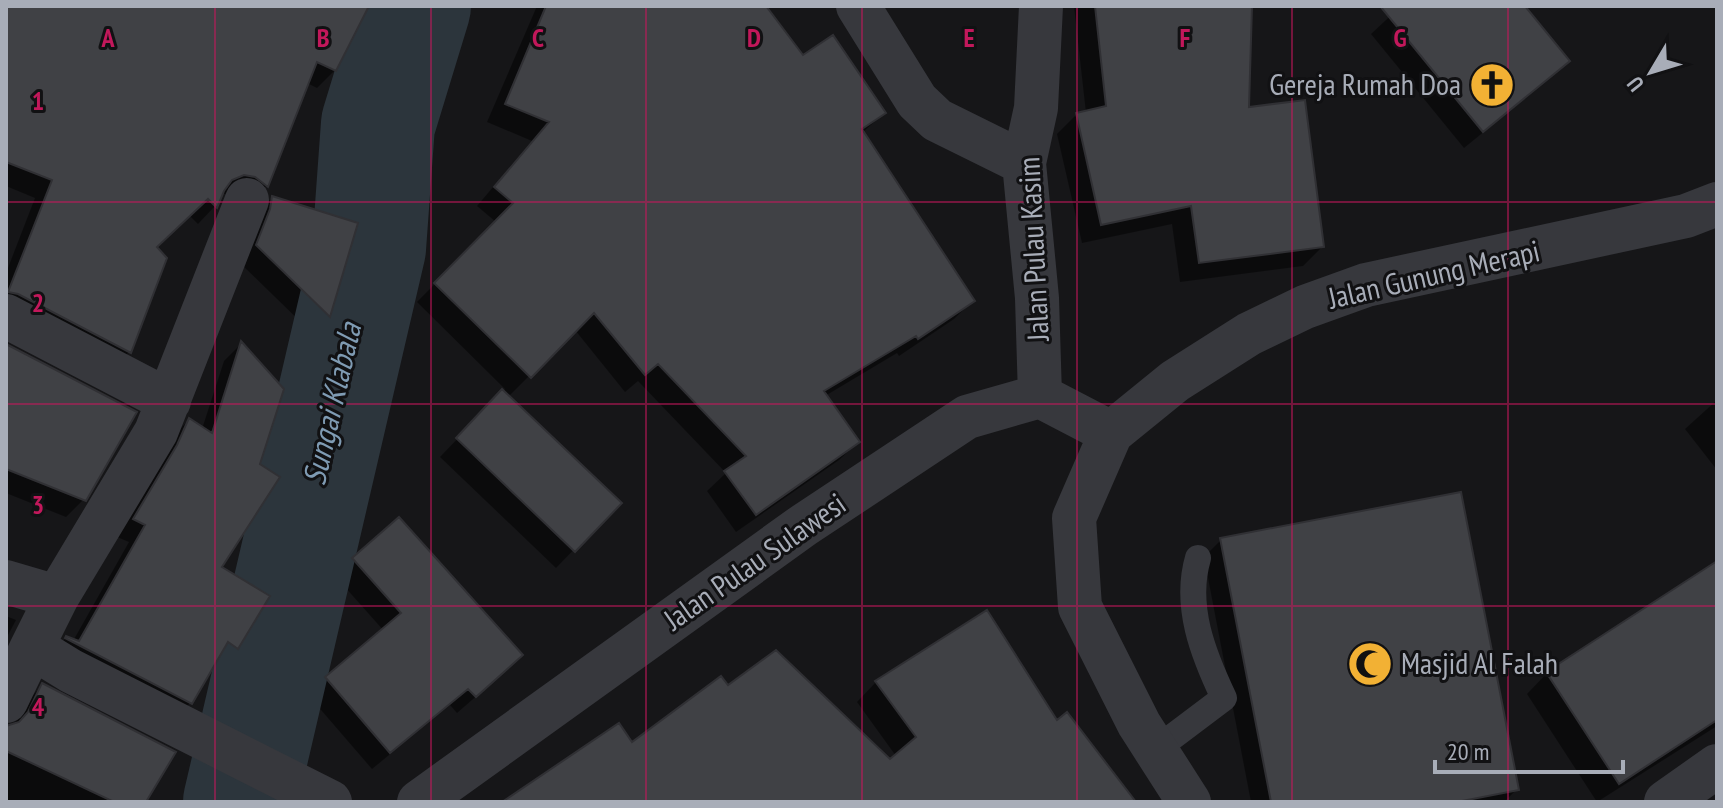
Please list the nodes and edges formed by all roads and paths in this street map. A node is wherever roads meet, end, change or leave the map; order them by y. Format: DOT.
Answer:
graph roads {
  1 [pos="858,6"];
  2 [pos="1041,6"];
  3 [pos="1024,163"];
  4 [pos="247,200"];
  5 [pos="1717,204"];
  6 [pos="6,316"];
  7 [pos="1040,396"];
  8 [pos="169,401"];
  9 [pos="1111,433"];
  10 [pos="1198,558"];
  11 [pos="6,582"];
  12 [pos="57,597"];
  13 [pos="32,647"];
  14 [pos="6,701"];
  15 [pos="1155,750"];
  16 [pos="1717,766"];
  17 [pos="329,802"];
  18 [pos="419,802"];
  19 [pos="1189,802"];
  20 [pos="1666,802"];
  1 -- 3 [label="street"];
  2 -- 3 [label="street, Jalan Pulau Kasim"];
  3 -- 7 [label="street, Jalan Pulau Kasim"];
  4 -- 8 [label="street"];
  5 -- 9 [label="street, Jalan Gunung Merapi"];
  6 -- 8 [label="street"];
  7 -- 9 [label="street"];
  7 -- 18 [label="street, Jalan Pulau Sulawesi"];
  8 -- 12 [label="street"];
  9 -- 15 [label="street, Jalan Gunung Merapi"];
  10 -- 15 [label="lane"];
  11 -- 12 [label="street"];
  12 -- 13 [label="street"];
  13 -- 14 [label="street"];
  13 -- 17 [label="street"];
  15 -- 19 [label="street, Jalan Gunung Merapi"];
  16 -- 20 [label="street"];
}
